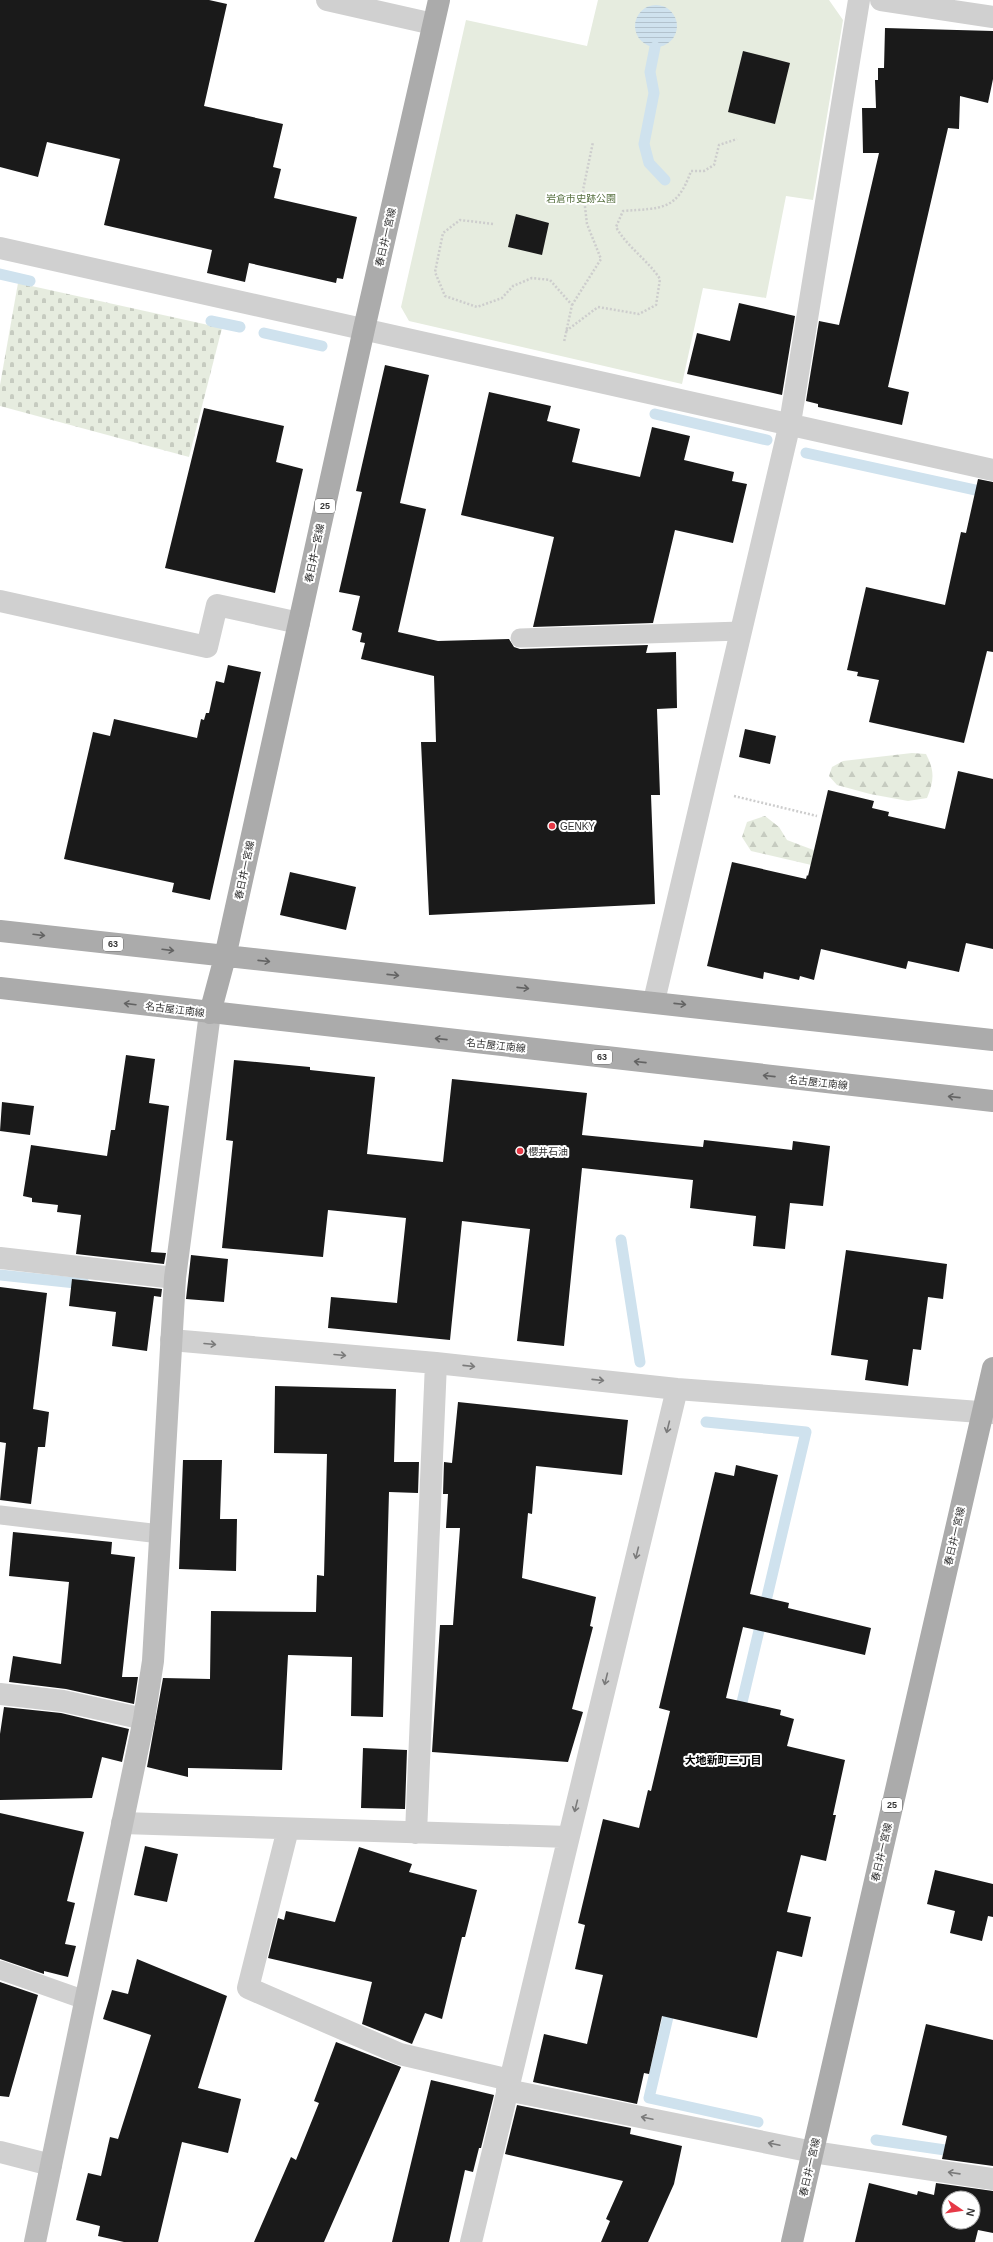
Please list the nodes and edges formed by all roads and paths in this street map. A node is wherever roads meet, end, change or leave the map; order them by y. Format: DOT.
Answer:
graph roads {
  1 [pos="327,0"];
  2 [pos="440,0"];
  3 [pos="858,0"];
  4 [pos="882,0"];
  5 [pos="993,17"];
  6 [pos="434,24"];
  7 [pos="737,139"];
  8 [pos="593,142"];
  9 [pos="493,224"];
  10 [pos="0,248"];
  11 [pos="572,305"];
  12 [pos="364,329"];
  13 [pos="566,331"];
  14 [pos="556,371"];
  15 [pos="790,423"];
  16 [pos="993,470"];
  17 [pos="0,601"];
  18 [pos="299,624"];
  19 [pos="741,631"];
  20 [pos="520,638"];
  21 [pos="703,790"];
  22 [pos="817,816"];
  23 [pos="0,931"];
  24 [pos="225,957"];
  25 [pos="0,988"];
  26 [pos="654,1001"];
  27 [pos="210,1013"];
  28 [pos="993,1040"];
  29 [pos="993,1101"];
  30 [pos="0,1258"];
  31 [pos="175,1278"];
  32 [pos="171,1340"];
  33 [pos="436,1363"];
  34 [pos="993,1368"];
  35 [pos="677,1389"];
  36 [pos="988,1412"];
  37 [pos="0,1515"];
  38 [pos="160,1534"];
  39 [pos="0,1694"];
  40 [pos="144,1719"];
  41 [pos="122,1823"];
  42 [pos="288,1829"];
  43 [pos="416,1833"];
  44 [pos="568,1837"];
  45 [pos="0,1970"];
  46 [pos="85,2000"];
  47 [pos="508,2085"];
  48 [pos="0,2152"];
  49 [pos="813,2152"];
  50 [pos="51,2165"];
  51 [pos="993,2179"];
  52 [pos="35,2242"];
  53 [pos="471,2242"];
  54 [pos="792,2242"];
  1 -- 6 [label="street"];
  2 -- 6 [label="main road, 春日井一宮線 / 25"];
  3 -- 15 [label="street"];
  4 -- 5 [label="street"];
  6 -- 12 [label="main road, 春日井一宮線 / 25"];
  7 -- 13 [label="path"];
  8 -- 11 [label="path"];
  9 -- 11 [label="path"];
  10 -- 12 [label="street"];
  11 -- 13 [label="path"];
  12 -- 14 [label="street"];
  12 -- 18 [label="main road, 春日井一宮線 / 25"];
  13 -- 14 [label="path"];
  14 -- 15 [label="street"];
  15 -- 16 [label="street"];
  15 -- 19 [label="street"];
  17 -- 18 [label="street"];
  18 -- 24 [label="main road, 春日井一宮線 / 25"];
  19 -- 20 [label="lane"];
  19 -- 21 [label="street"];
  21 -- 22 [label="path"];
  21 -- 26 [label="street"];
  23 -- 24 [label="main road, 63, one-way"];
  24 -- 26 [label="main road, 63, one-way"];
  24 -- 27 [label="main road, 春日井一宮線 / 25"];
  27 -- 25 [label="main road, 名古屋江南線 / 63, one-way"];
  26 -- 28 [label="main road, 63, one-way"];
  29 -- 27 [label="main road, 名古屋江南線 / 63, one-way"];
  27 -- 31 [label="street"];
  30 -- 31 [label="street"];
  31 -- 32 [label="street"];
  32 -- 33 [label="street, one-way"];
  32 -- 38 [label="street"];
  33 -- 35 [label="street, one-way"];
  33 -- 43 [label="street"];
  34 -- 36 [label="main road, 春日井一宮線 / 25"];
  35 -- 36 [label="street"];
  35 -- 44 [label="street, one-way"];
  36 -- 49 [label="main road, 春日井一宮線 / 25"];
  37 -- 38 [label="lane"];
  38 -- 40 [label="street"];
  39 -- 40 [label="street"];
  40 -- 41 [label="street"];
  41 -- 42 [label="street"];
  41 -- 46 [label="street"];
  42 -- 43 [label="street"];
  42 -- 47 [label="street"];
  43 -- 44 [label="street"];
  44 -- 47 [label="street"];
  45 -- 46 [label="lane"];
  46 -- 50 [label="street"];
  49 -- 47 [label="street, one-way"];
  47 -- 53 [label="street"];
  48 -- 50 [label="street"];
  51 -- 49 [label="street, one-way"];
  49 -- 54 [label="main road, 春日井一宮線 / 25"];
  50 -- 52 [label="street"];
}
